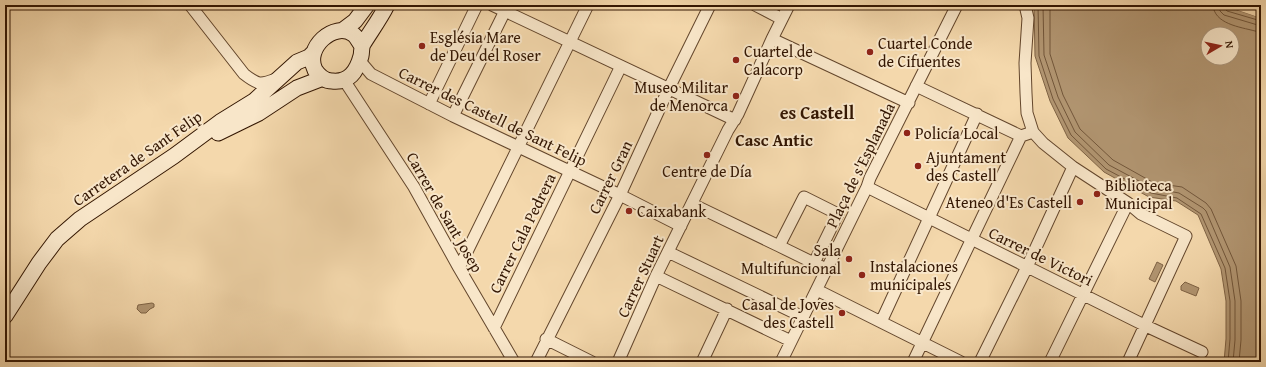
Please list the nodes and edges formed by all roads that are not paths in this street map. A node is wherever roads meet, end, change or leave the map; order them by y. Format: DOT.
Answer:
graph roads {
  1 [pos="190,5"];
  2 [pos="367,5"];
  3 [pos="387,5"];
  4 [pos="477,5"];
  5 [pos="492,5"];
  6 [pos="588,5"];
  7 [pos="710,5"];
  8 [pos="755,5"];
  9 [pos="789,5"];
  10 [pos="957,5"];
  11 [pos="1025,5"];
  12 [pos="507,8"];
  13 [pos="782,18"];
  14 [pos="343,30"];
  15 [pos="772,39"];
  16 [pos="570,42"];
  17 [pos="313,53"];
  18 [pos="361,54"];
  19 [pos="621,66"];
  20 [pos="280,77"];
  21 [pos="323,78"];
  22 [pos="344,80"];
  23 [pos="916,86"];
  24 [pos="669,88"];
  25 [pos="908,103"];
  26 [pos="429,104"];
  27 [pos="977,114"];
  28 [pos="453,116"];
  29 [pos="735,120"];
  30 [pos="1033,132"];
  31 [pos="1021,136"];
  32 [pos="518,147"];
  33 [pos="174,156"];
  34 [pos="1074,167"];
  35 [pos="570,172"];
  36 [pos="867,187"];
  37 [pos="620,196"];
  38 [pos="1128,203"];
  39 [pos="692,204"];
  40 [pos="929,218"];
  41 [pos="681,226"];
  42 [pos="972,239"];
  43 [pos="779,246"];
  44 [pos="668,252"];
  45 [pos="814,263"];
  46 [pos="1027,267"];
  47 [pos="459,268"];
  48 [pos="826,269"];
  49 [pos="656,276"];
  50 [pos="817,290"];
  51 [pos="1084,295"];
  52 [pos="727,309"];
  53 [pos="5,316"];
  54 [pos="803,317"];
  55 [pos="881,322"];
  56 [pos="1146,326"];
  57 [pos="494,328"];
  58 [pos="546,339"];
  59 [pos="791,341"];
  60 [pos="922,343"];
  61 [pos="1202,352"];
  62 [pos="511,361"];
  63 [pos="536,362"];
  64 [pos="592,362"];
  65 [pos="618,362"];
  66 [pos="702,362"];
  67 [pos="781,362"];
  68 [pos="913,362"];
  69 [pos="961,362"];
  70 [pos="980,362"];
  71 [pos="1050,362"];
  72 [pos="1128,362"];
  1 -- 20 [label="street"];
  2 -- 14 [label="main road"];
  3 -- 18 [label="main road"];
  4 -- 26 [label="street"];
  5 -- 12 [label="street"];
  6 -- 16 [label="street"];
  7 -- 24 [label="street, Carrer Gran"];
  8 -- 13 [label="street"];
  9 -- 13 [label="street"];
  10 -- 23 [label="street"];
  11 -- 30 [label="street"];
  12 -- 16 [label="street"];
  12 -- 28 [label="street"];
  13 -- 15 [label="street"];
  14 -- 17 [label="main road"];
  14 -- 18 [label="main road"];
  15 -- 25 [label="street, Plaça de s'Esplanada"];
  15 -- 29 [label="street"];
  16 -- 19 [label="street"];
  16 -- 32 [label="street"];
  17 -- 20 [label="main road, Carretera de Sant Felip"];
  17 -- 21 [label="main road"];
  18 -- 22 [label="main road"];
  18 -- 26 [label="street, Carrer des Castell de Sant Felip"];
  19 -- 24 [label="street"];
  19 -- 35 [label="street, Carrer Cala Pedrera"];
  20 -- 33 [label="main road, Carretera de Sant Felip"];
  21 -- 22 [label="main road"];
  21 -- 33 [label="main road"];
  22 -- 47 [label="street, Carrer de Sant Josep"];
  23 -- 25 [label="street"];
  23 -- 27 [label="street"];
  24 -- 29 [label="street"];
  24 -- 37 [label="street, Carrer Gran"];
  25 -- 36 [label="street, Plaça de s'Esplanada"];
  26 -- 28 [label="street, Carrer des Castell de Sant Felip"];
  27 -- 31 [label="street"];
  27 -- 40 [label="street"];
  28 -- 32 [label="street, Carrer des Castell de Sant Felip"];
  29 -- 39 [label="street"];
  30 -- 31 [label="street"];
  30 -- 34 [label="street"];
  31 -- 42 [label="street"];
  32 -- 35 [label="street, Carrer des Castell de Sant Felip"];
  32 -- 47 [label="street"];
  33 -- 53 [label="main road, Carretera de Sant Felip"];
  34 -- 38 [label="street"];
  34 -- 46 [label="street"];
  35 -- 37 [label="street, Carrer des Castell de Sant Felip"];
  35 -- 57 [label="street, Carrer Cala Pedrera"];
  36 -- 40 [label="street, Carrer de Victori"];
  36 -- 48 [label="street, Plaça de s'Esplanada"];
  37 -- 41 [label="street, Carrer des Castell de Sant Felip"];
  37 -- 58 [label="street, Carrer Gran"];
  38 -- 51 [label="street"];
  38 -- 56 [label="street"];
  39 -- 41 [label="street, Carrer Stuart"];
  39 -- 43 [label="street"];
  40 -- 42 [label="street, Carrer de Victori"];
  40 -- 55 [label="street"];
  41 -- 44 [label="street, Carrer Stuart"];
  42 -- 46 [label="street, Carrer de Victori"];
  42 -- 60 [label="street"];
  43 -- 45 [label="street"];
  43 -- 45 [label="street, Plaça de s'Esplanada"];
  44 -- 49 [label="street, Carrer Stuart"];
  44 -- 54 [label="street"];
  45 -- 48 [label="street"];
  46 -- 51 [label="street, Carrer de Victori"];
  46 -- 70 [label="street"];
  47 -- 57 [label="street, Carrer de Sant Josep"];
  48 -- 50 [label="street, Plaça de s'Esplanada"];
  49 -- 52 [label="street"];
  49 -- 65 [label="street, Carrer Stuart"];
  50 -- 54 [label="street, Plaça de s'Esplanada"];
  50 -- 55 [label="street"];
  51 -- 56 [label="street, Carrer de Victori"];
  51 -- 71 [label="street"];
  52 -- 59 [label="street"];
  52 -- 66 [label="street"];
  54 -- 59 [label="street, Plaça de s'Esplanada"];
  55 -- 60 [label="street"];
  56 -- 61 [label="street, Carrer de Victori"];
  56 -- 72 [label="street"];
  57 -- 62 [label="street, Carrer de Sant Josep"];
  58 -- 63 [label="street, Carrer Gran"];
  58 -- 64 [label="street"];
  59 -- 67 [label="street, Plaça de s'Esplanada"];
  60 -- 68 [label="street"];
  60 -- 69 [label="street"];
}
